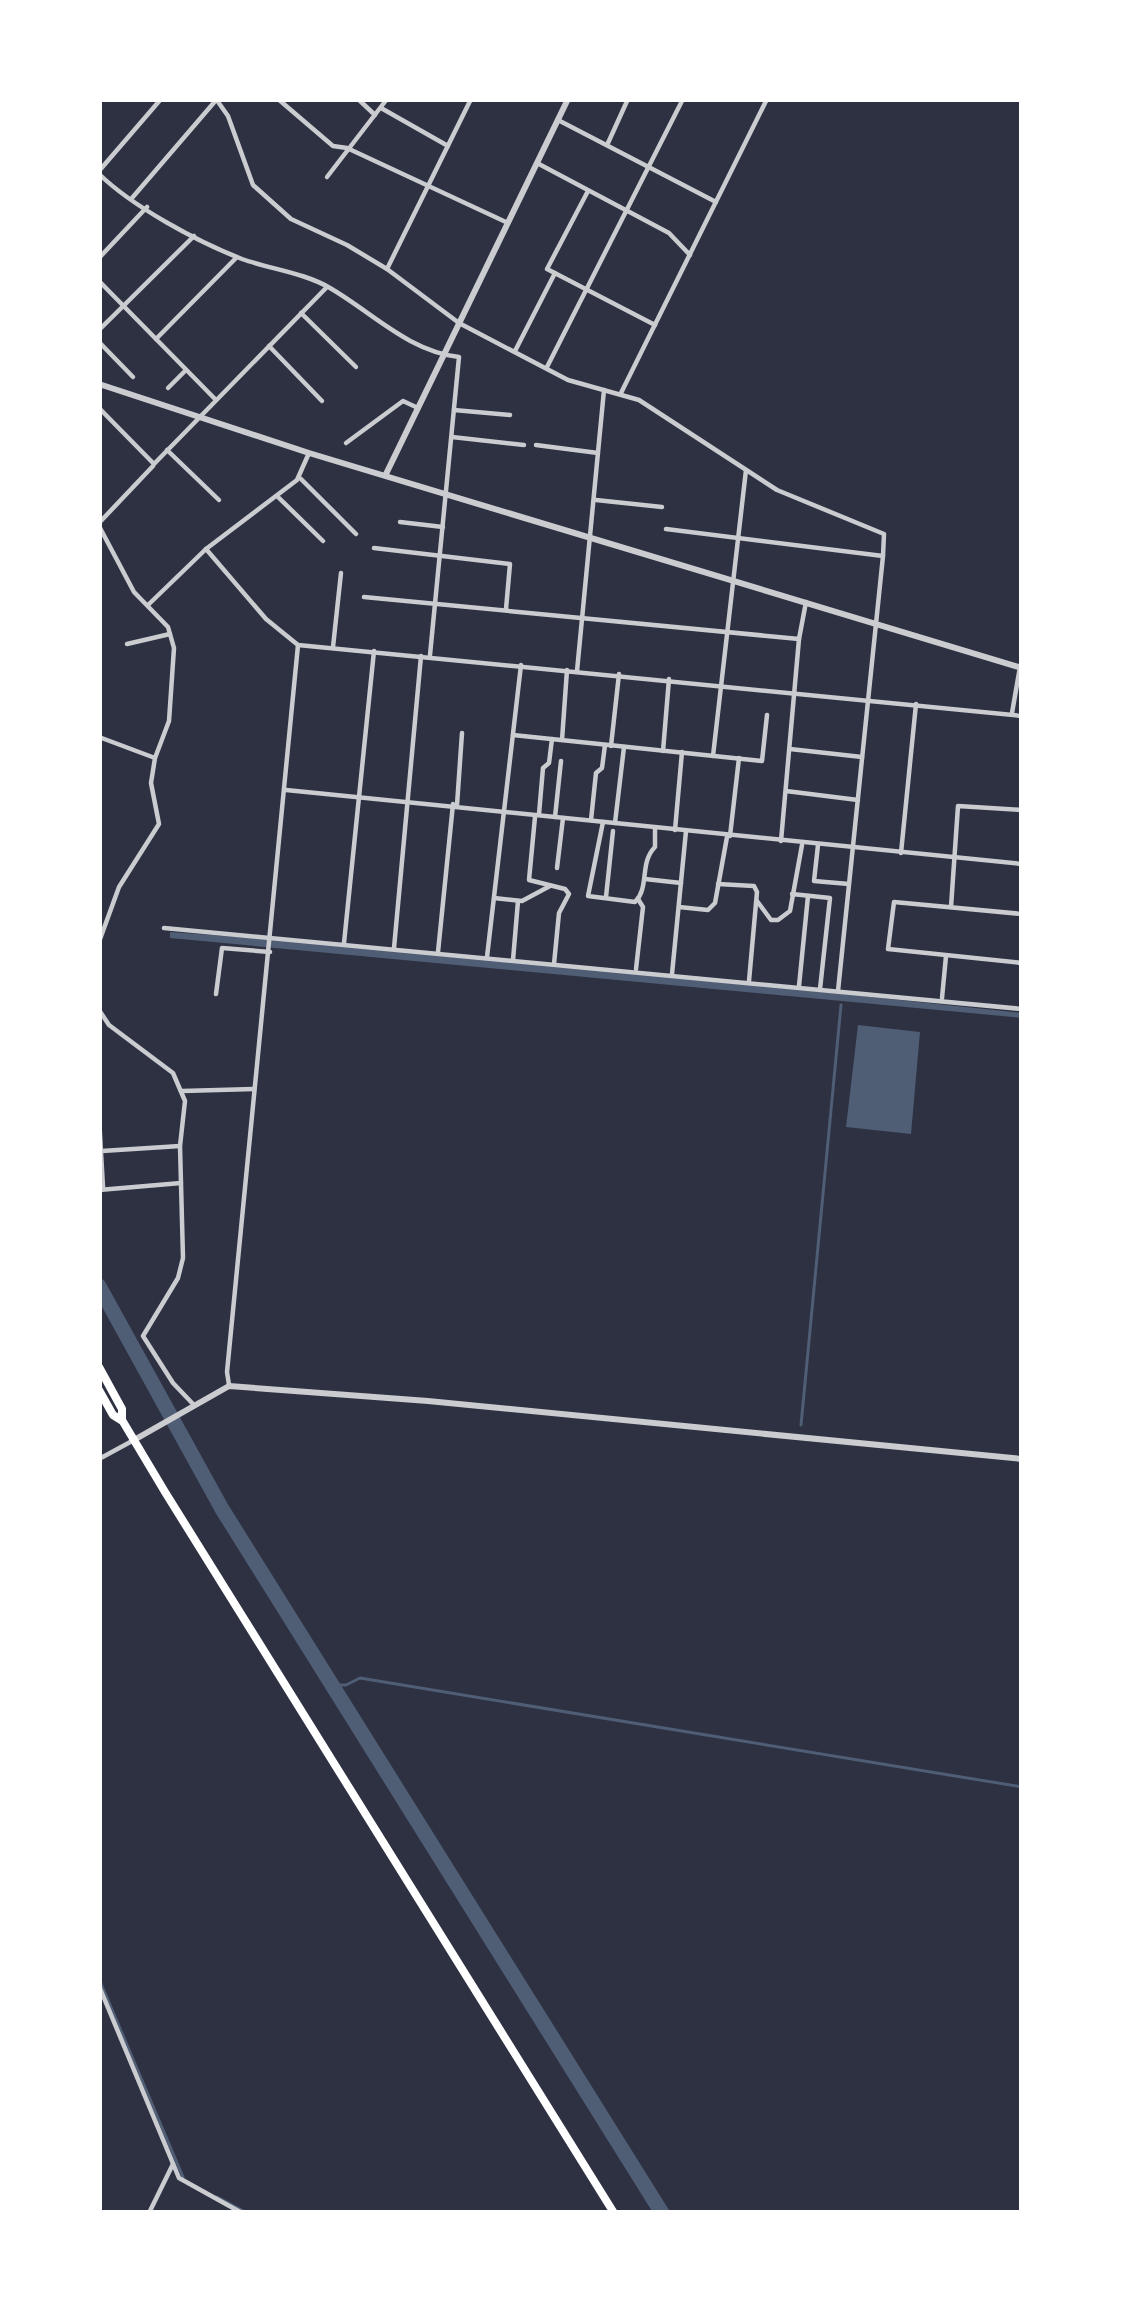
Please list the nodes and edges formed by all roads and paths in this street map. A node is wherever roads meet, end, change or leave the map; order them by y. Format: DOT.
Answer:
graph roads {
  1 [pos="161,99"];
  2 [pos="216,99"];
  3 [pos="278,99"];
  4 [pos="358,99"];
  5 [pos="387,99"];
  6 [pos="471,99"];
  7 [pos="568,99"];
  8 [pos="628,99"];
  9 [pos="683,99"];
  10 [pos="767,99"];
  11 [pos="378,112"];
  12 [pos="558,120"];
  13 [pos="448,146"];
  14 [pos="607,146"];
  15 [pos="346,148"];
  16 [pos="537,163"];
  17 [pos="648,166"];
  18 [pos="99,172"];
  19 [pos="327,178"];
  20 [pos="106,180"];
  21 [pos="429,185"];
  22 [pos="99,187"];
  23 [pos="588,191"];
  24 [pos="132,198"];
  25 [pos="716,202"];
  26 [pos="147,207"];
  27 [pos="625,211"];
  28 [pos="508,223"];
  29 [pos="194,236"];
  30 [pos="690,255"];
  31 [pos="99,257"];
  32 [pos="237,257"];
  33 [pos="387,269"];
  34 [pos="555,273"];
  35 [pos="99,281"];
  36 [pos="328,286"];
  37 [pos="586,289"];
  38 [pos="123,307"];
  39 [pos="301,313"];
  40 [pos="459,323"];
  41 [pos="655,325"];
  42 [pos="99,330"];
  43 [pos="156,340"];
  44 [pos="99,342"];
  45 [pos="269,346"];
  46 [pos="515,351"];
  47 [pos="444,356"];
  48 [pos="356,367"];
  49 [pos="546,369"];
  50 [pos="187,370"];
  51 [pos="133,377"];
  52 [pos="99,384"];
  53 [pos="168,388"];
  54 [pos="604,390"];
  55 [pos="621,394"];
  56 [pos="215,399"];
  57 [pos="322,401"];
  58 [pos="418,408"];
  59 [pos="454,410"];
  60 [pos="101,413"];
  61 [pos="199,416"];
  62 [pos="510,416"];
  63 [pos="452,437"];
  64 [pos="346,443"];
  65 [pos="524,446"];
  66 [pos="536,446"];
  67 [pos="167,450"];
  68 [pos="309,453"];
  69 [pos="598,453"];
  70 [pos="154,464"];
  71 [pos="746,470"];
  72 [pos="386,474"];
  73 [pos="299,477"];
  74 [pos="447,493"];
  75 [pos="277,496"];
  76 [pos="219,500"];
  77 [pos="594,500"];
  78 [pos="662,507"];
  79 [pos="400,522"];
  80 [pos="99,524"];
  81 [pos="443,527"];
  82 [pos="666,529"];
  83 [pos="356,534"];
  84 [pos="590,535"];
  85 [pos="740,539"];
  86 [pos="323,541"];
  87 [pos="374,548"];
  88 [pos="206,550"];
  89 [pos="441,555"];
  90 [pos="883,556"];
  91 [pos="340,573"];
  92 [pos="735,580"];
  93 [pos="364,597"];
  94 [pos="436,602"];
  95 [pos="806,602"];
  96 [pos="148,605"];
  97 [pos="506,609"];
  98 [pos="580,618"];
  99 [pos="875,622"];
  100 [pos="728,632"];
  101 [pos="170,634"];
  102 [pos="800,639"];
  103 [pos="127,644"];
  104 [pos="298,644"];
  105 [pos="333,647"];
  106 [pos="374,651"];
  107 [pos="421,656"];
  108 [pos="430,657"];
  109 [pos="520,665"];
  110 [pos="1021,668"];
  111 [pos="567,670"];
  112 [pos="577,670"];
  113 [pos="619,674"];
  114 [pos="669,679"];
  115 [pos="720,684"];
  116 [pos="796,692"];
  117 [pos="868,700"];
  118 [pos="916,704"];
  119 [pos="1012,713"];
  120 [pos="767,715"];
  121 [pos="1022,716"];
  122 [pos="462,733"];
  123 [pos="513,735"];
  124 [pos="99,737"];
  125 [pos="552,739"];
  126 [pos="562,740"];
  127 [pos="608,746"];
  128 [pos="624,747"];
  129 [pos="790,749"];
  130 [pos="663,751"];
  131 [pos="682,752"];
  132 [pos="713,756"];
  133 [pos="155,758"];
  134 [pos="740,758"];
  135 [pos="862,758"];
  136 [pos="561,761"];
  137 [pos="286,790"];
  138 [pos="786,791"];
  139 [pos="358,798"];
  140 [pos="858,800"];
  141 [pos="409,801"];
  142 [pos="455,804"];
  143 [pos="1022,810"];
  144 [pos="503,811"];
  145 [pos="537,815"];
  146 [pos="559,817"];
  147 [pos="591,821"];
  148 [pos="603,822"];
  149 [pos="614,827"];
  150 [pos="655,828"];
  151 [pos="675,830"];
  152 [pos="686,831"];
  153 [pos="729,835"];
  154 [pos="781,841"];
  155 [pos="802,843"];
  156 [pos="818,845"];
  157 [pos="853,848"];
  158 [pos="902,853"];
  159 [pos="955,857"];
  160 [pos="1022,864"];
  161 [pos="557,868"];
  162 [pos="644,879"];
  163 [pos="529,880"];
  164 [pos="681,883"];
  165 [pos="718,884"];
  166 [pos="849,884"];
  167 [pos="550,886"];
  168 [pos="792,894"];
  169 [pos="808,896"];
  170 [pos="494,898"];
  171 [pos="606,898"];
  172 [pos="526,899"];
  173 [pos="638,899"];
  174 [pos="518,901"];
  175 [pos="757,901"];
  176 [pos="679,907"];
  177 [pos="951,908"];
  178 [pos="1022,914"];
  179 [pos="164,928"];
  180 [pos="826,935"];
  181 [pos="271,937"];
  182 [pos="844,937"];
  183 [pos="99,942"];
  184 [pos="344,943"];
  185 [pos="394,948"];
  186 [pos="270,950"];
  187 [pos="438,952"];
  188 [pos="946,956"];
  189 [pos="487,957"];
  190 [pos="512,960"];
  191 [pos="1022,963"];
  192 [pos="554,964"];
  193 [pos="636,972"];
  194 [pos="672,975"];
  195 [pos="748,982"];
  196 [pos="798,987"];
  197 [pos="820,989"];
  198 [pos="838,991"];
  199 [pos="216,994"];
  200 [pos="941,1000"];
  201 [pos="1022,1009"];
  202 [pos="99,1010"];
  203 [pos="255,1089"];
  204 [pos="182,1090"];
  205 [pos="99,1117"];
  206 [pos="180,1146"];
  207 [pos="102,1151"];
  208 [pos="181,1183"];
  209 [pos="101,1190"];
  210 [pos="99,1367"];
  211 [pos="229,1386"];
  212 [pos="99,1390"];
  213 [pos="190,1405"];
  214 [pos="122,1420"];
  215 [pos="134,1440"];
  216 [pos="99,1459"];
  217 [pos="1022,1460"];
  218 [pos="99,1986"];
  219 [pos="173,2164"];
  220 [pos="149,2213"];
  221 [pos="242,2213"];
  222 [pos="614,2213"];
  1 -- 18 [label="street"];
  2 -- 24 [label="street"];
  2 -- 33 [label="street"];
  3 -- 15 [label="street"];
  4 -- 11 [label="street"];
  5 -- 11 [label="street"];
  6 -- 13 [label="street"];
  7 -- 12 [label="street"];
  8 -- 14 [label="street"];
  9 -- 17 [label="street"];
  10 -- 25 [label="street"];
  11 -- 13 [label="street"];
  11 -- 15 [label="street"];
  12 -- 14 [label="street"];
  12 -- 16 [label="street"];
  13 -- 21 [label="street"];
  14 -- 17 [label="street"];
  15 -- 19 [label="street"];
  15 -- 21 [label="street"];
  16 -- 23 [label="street"];
  16 -- 28 [label="street"];
  17 -- 25 [label="street"];
  17 -- 27 [label="street"];
  18 -- 20 [label="street"];
  20 -- 22 [label="street"];
  20 -- 24 [label="street"];
  21 -- 28 [label="street"];
  21 -- 33 [label="street"];
  23 -- 27 [label="street"];
  23 -- 34 [label="street"];
  24 -- 26 [label="street"];
  25 -- 30 [label="street"];
  26 -- 29 [label="street"];
  26 -- 31 [label="street"];
  27 -- 30 [label="street"];
  27 -- 37 [label="street"];
  28 -- 40 [label="street"];
  29 -- 32 [label="street"];
  29 -- 38 [label="street"];
  30 -- 41 [label="street"];
  32 -- 36 [label="street"];
  32 -- 43 [label="street"];
  33 -- 40 [label="street"];
  34 -- 37 [label="street"];
  34 -- 46 [label="street"];
  35 -- 38 [label="street"];
  36 -- 39 [label="street"];
  36 -- 47 [label="street"];
  37 -- 41 [label="street"];
  37 -- 49 [label="street"];
  38 -- 42 [label="street"];
  38 -- 43 [label="street"];
  39 -- 45 [label="street"];
  39 -- 48 [label="street"];
  40 -- 46 [label="street"];
  40 -- 47 [label="street"];
  41 -- 55 [label="street"];
  43 -- 50 [label="street"];
  44 -- 51 [label="street"];
  45 -- 56 [label="street"];
  45 -- 57 [label="street"];
  46 -- 49 [label="street"];
  47 -- 58 [label="street"];
  47 -- 59 [label="street"];
  49 -- 54 [label="street"];
  50 -- 53 [label="street"];
  50 -- 56 [label="street"];
  52 -- 61 [label="street"];
  54 -- 55 [label="street"];
  54 -- 69 [label="street"];
  55 -- 71 [label="street"];
  56 -- 61 [label="street"];
  58 -- 64 [label="street"];
  58 -- 72 [label="street"];
  59 -- 62 [label="street"];
  59 -- 63 [label="street"];
  60 -- 70 [label="street"];
  61 -- 67 [label="street"];
  61 -- 68 [label="street"];
  63 -- 65 [label="street"];
  63 -- 74 [label="street"];
  66 -- 69 [label="street"];
  67 -- 70 [label="street"];
  67 -- 76 [label="street"];
  68 -- 72 [label="street"];
  68 -- 73 [label="street"];
  69 -- 77 [label="street"];
  70 -- 80 [label="street"];
  71 -- 85 [label="street"];
  71 -- 90 [label="street"];
  72 -- 74 [label="street"];
  73 -- 75 [label="street"];
  73 -- 83 [label="street"];
  74 -- 81 [label="street"];
  74 -- 84 [label="street"];
  75 -- 86 [label="street"];
  75 -- 88 [label="street"];
  77 -- 78 [label="street"];
  77 -- 84 [label="street"];
  79 -- 81 [label="street"];
  80 -- 96 [label="street"];
  81 -- 89 [label="street"];
  82 -- 85 [label="street"];
  84 -- 92 [label="street"];
  84 -- 98 [label="street"];
  85 -- 90 [label="street"];
  85 -- 92 [label="street"];
  87 -- 89 [label="street"];
  88 -- 96 [label="street"];
  88 -- 104 [label="street"];
  89 -- 94 [label="street"];
  89 -- 97 [label="street"];
  90 -- 99 [label="street"];
  91 -- 105 [label="street"];
  92 -- 95 [label="street"];
  92 -- 100 [label="street"];
  93 -- 94 [label="street"];
  94 -- 97 [label="street"];
  94 -- 108 [label="street"];
  95 -- 99 [label="street"];
  95 -- 102 [label="street"];
  96 -- 101 [label="street"];
  97 -- 98 [label="street"];
  98 -- 100 [label="street"];
  98 -- 112 [label="street"];
  99 -- 110 [label="street"];
  99 -- 117 [label="street"];
  100 -- 102 [label="street"];
  100 -- 115 [label="street"];
  101 -- 103 [label="street"];
  101 -- 133 [label="street"];
  102 -- 116 [label="street"];
  104 -- 105 [label="street"];
  104 -- 137 [label="street"];
  105 -- 106 [label="street"];
  106 -- 107 [label="street"];
  106 -- 139 [label="street"];
  107 -- 108 [label="street"];
  107 -- 141 [label="street"];
  108 -- 109 [label="street"];
  109 -- 111 [label="street"];
  109 -- 123 [label="street"];
  110 -- 119 [label="street"];
  111 -- 112 [label="street"];
  111 -- 126 [label="street"];
  112 -- 113 [label="street"];
  113 -- 114 [label="street"];
  113 -- 127 [label="street"];
  114 -- 115 [label="street"];
  114 -- 130 [label="street"];
  115 -- 116 [label="street"];
  115 -- 132 [label="street"];
  116 -- 117 [label="street"];
  116 -- 129 [label="street"];
  117 -- 118 [label="street"];
  117 -- 135 [label="street"];
  118 -- 119 [label="street"];
  118 -- 158 [label="street"];
  119 -- 121 [label="street"];
  120 -- 134 [label="street"];
  122 -- 142 [label="street"];
  123 -- 125 [label="street"];
  123 -- 144 [label="street"];
  124 -- 133 [label="street"];
  125 -- 126 [label="street"];
  125 -- 145 [label="street"];
  126 -- 127 [label="street"];
  127 -- 128 [label="street"];
  127 -- 147 [label="street"];
  128 -- 130 [label="street"];
  128 -- 149 [label="street"];
  129 -- 135 [label="street"];
  129 -- 138 [label="street"];
  130 -- 131 [label="street"];
  131 -- 132 [label="street"];
  131 -- 151 [label="street"];
  132 -- 134 [label="street"];
  133 -- 183 [label="street"];
  134 -- 153 [label="street"];
  135 -- 140 [label="street"];
  136 -- 146 [label="street"];
  137 -- 139 [label="street"];
  137 -- 181 [label="street"];
  138 -- 140 [label="street"];
  138 -- 154 [label="street"];
  139 -- 141 [label="street"];
  139 -- 184 [label="street"];
  140 -- 157 [label="street"];
  141 -- 142 [label="street"];
  141 -- 185 [label="street"];
  142 -- 144 [label="street"];
  142 -- 187 [label="street"];
  143 -- 159 [label="street"];
  144 -- 145 [label="street"];
  144 -- 170 [label="street"];
  145 -- 146 [label="street"];
  145 -- 163 [label="street"];
  146 -- 147 [label="street"];
  146 -- 161 [label="street"];
  147 -- 148 [label="street"];
  148 -- 149 [label="street"];
  148 -- 171 [label="street"];
  149 -- 150 [label="street"];
  149 -- 171 [label="street"];
  150 -- 151 [label="street"];
  150 -- 162 [label="street"];
  151 -- 152 [label="street"];
  152 -- 153 [label="street"];
  152 -- 164 [label="street"];
  153 -- 154 [label="street"];
  153 -- 165 [label="street"];
  154 -- 155 [label="street"];
  155 -- 156 [label="street"];
  155 -- 168 [label="street"];
  156 -- 157 [label="street"];
  156 -- 166 [label="street"];
  157 -- 158 [label="street"];
  157 -- 166 [label="street"];
  158 -- 159 [label="street"];
  159 -- 160 [label="street"];
  159 -- 177 [label="street"];
  162 -- 164 [label="street"];
  162 -- 173 [label="street"];
  163 -- 167 [label="street"];
  163 -- 172 [label="street"];
  164 -- 176 [label="street"];
  165 -- 175 [label="street"];
  165 -- 176 [label="street"];
  166 -- 182 [label="street"];
  167 -- 172 [label="street"];
  167 -- 192 [label="street"];
  168 -- 169 [label="street"];
  168 -- 175 [label="street"];
  169 -- 180 [label="street"];
  169 -- 196 [label="street"];
  170 -- 174 [label="street"];
  170 -- 189 [label="street"];
  171 -- 173 [label="street"];
  172 -- 174 [label="street"];
  173 -- 193 [label="street"];
  174 -- 190 [label="street"];
  175 -- 195 [label="street"];
  176 -- 194 [label="street"];
  177 -- 178 [label="street"];
  177 -- 188 [label="street"];
  179 -- 181 [label="street"];
  180 -- 182 [label="street"];
  180 -- 197 [label="street"];
  181 -- 184 [label="street"];
  181 -- 186 [label="street"];
  182 -- 198 [label="street"];
  184 -- 185 [label="street"];
  185 -- 187 [label="street"];
  186 -- 199 [label="street"];
  186 -- 203 [label="street"];
  187 -- 189 [label="street"];
  188 -- 191 [label="street"];
  188 -- 200 [label="street"];
  189 -- 190 [label="street"];
  190 -- 192 [label="street"];
  192 -- 193 [label="street"];
  193 -- 194 [label="street"];
  194 -- 195 [label="street"];
  195 -- 196 [label="street"];
  196 -- 197 [label="street"];
  197 -- 198 [label="street"];
  198 -- 200 [label="street"];
  200 -- 201 [label="street"];
  202 -- 204 [label="street"];
  203 -- 204 [label="street"];
  203 -- 211 [label="street"];
  204 -- 206 [label="street"];
  205 -- 207 [label="street"];
  206 -- 207 [label="street"];
  206 -- 208 [label="street"];
  207 -- 209 [label="street"];
  208 -- 209 [label="street"];
  208 -- 213 [label="street"];
  210 -- 214 [label="main road"];
  211 -- 213 [label="street"];
  211 -- 217 [label="street"];
  212 -- 214 [label="main road"];
  213 -- 215 [label="street"];
  214 -- 215 [label="main road"];
  215 -- 216 [label="street"];
  215 -- 222 [label="main road"];
  218 -- 219 [label="street"];
  219 -- 220 [label="street"];
  219 -- 221 [label="street"];
}
